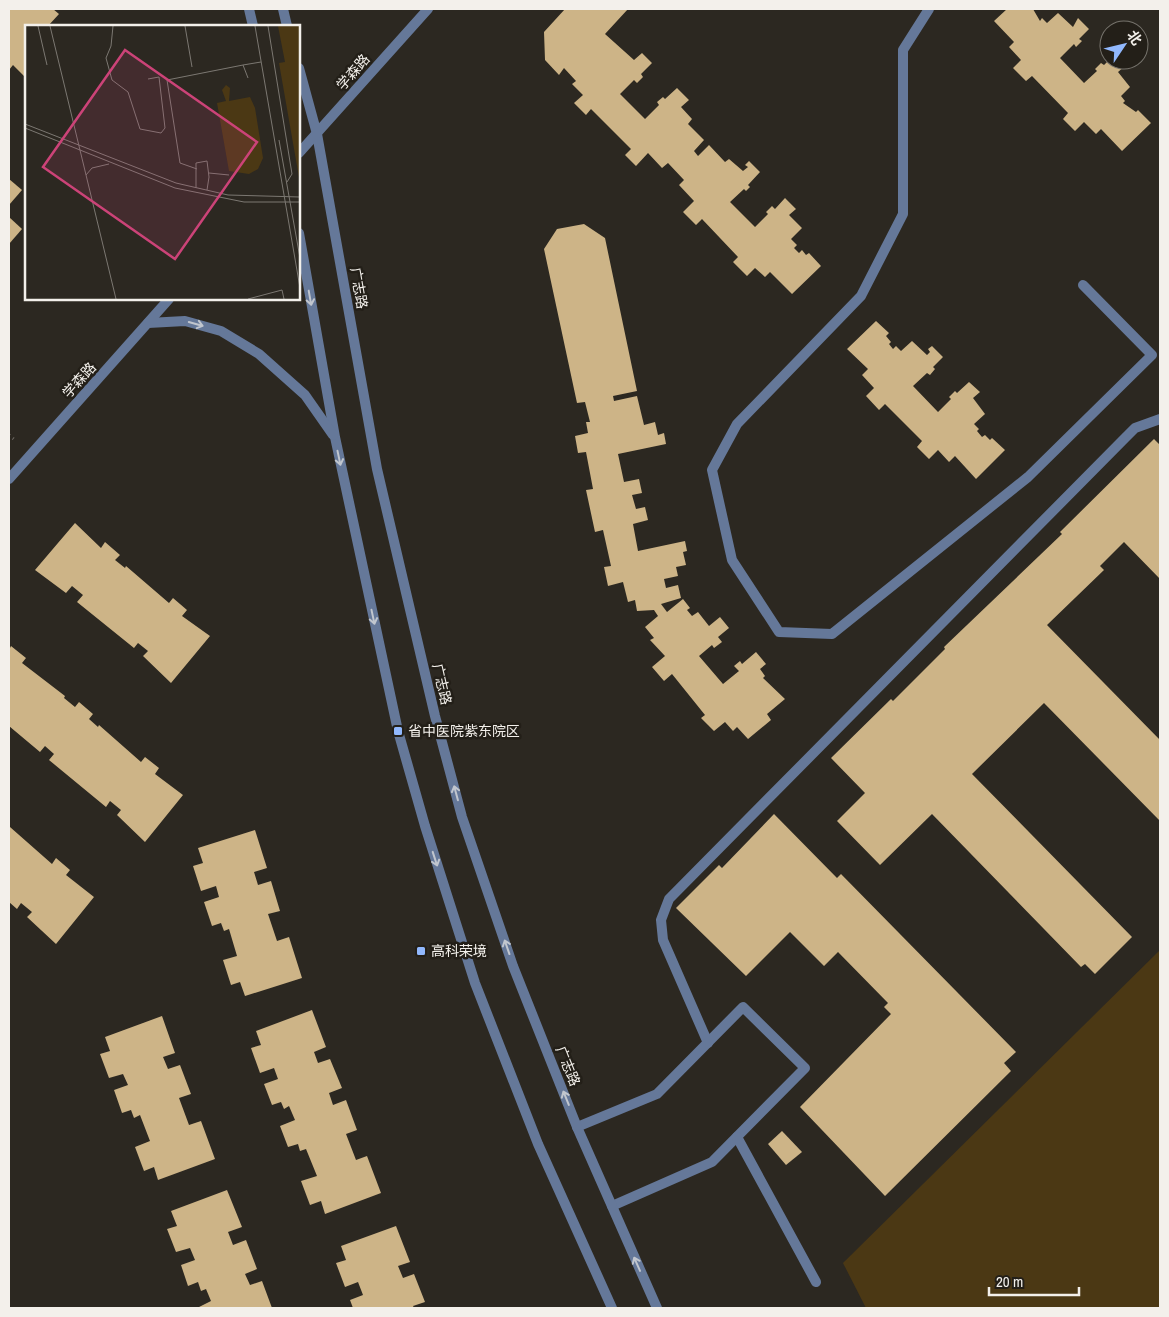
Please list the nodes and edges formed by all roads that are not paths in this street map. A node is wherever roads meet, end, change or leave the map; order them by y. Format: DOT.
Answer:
graph roads {
  1 [pos="249,9"];
  2 [pos="282,9"];
  3 [pos="428,9"];
  4 [pos="928,9"];
  5 [pos="253,25"];
  6 [pos="287,25"];
  7 [pos="300,72"];
  8 [pos="317,134"];
  9 [pos="300,151"];
  10 [pos="300,239"];
  11 [pos="1083,285"];
  12 [pos="168,300"];
  13 [pos="148,323"];
  14 [pos="1160,419"];
  15 [pos="335,437"];
  16 [pos="9,479"];
  17 [pos="708,1043"];
  18 [pos="577,1127"];
  19 [pos="737,1137"];
  20 [pos="612,1206"];
  21 [pos="816,1282"];
  22 [pos="612,1308"];
  23 [pos="657,1308"];
  1 -- 5 [label="street"];
  2 -- 6 [label="street"];
  3 -- 8 [label="street, 学森路"];
  4 -- 11 [label="street"];
  7 -- 8 [label="street, 广志路"];
  8 -- 9 [label="street, 学森路"];
  18 -- 8 [label="street, 广志路, one-way"];
  10 -- 15 [label="street, one-way"];
  12 -- 13 [label="street, 学森路"];
  13 -- 15 [label="street, one-way"];
  13 -- 16 [label="street, 学森路"];
  14 -- 17 [label="street"];
  15 -- 22 [label="street, one-way"];
  17 -- 18 [label="street"];
  17 -- 19 [label="street"];
  18 -- 20 [label="street, 广志路"];
  19 -- 20 [label="street"];
  19 -- 21 [label="street"];
  23 -- 20 [label="street, 广志路, one-way"];
}
